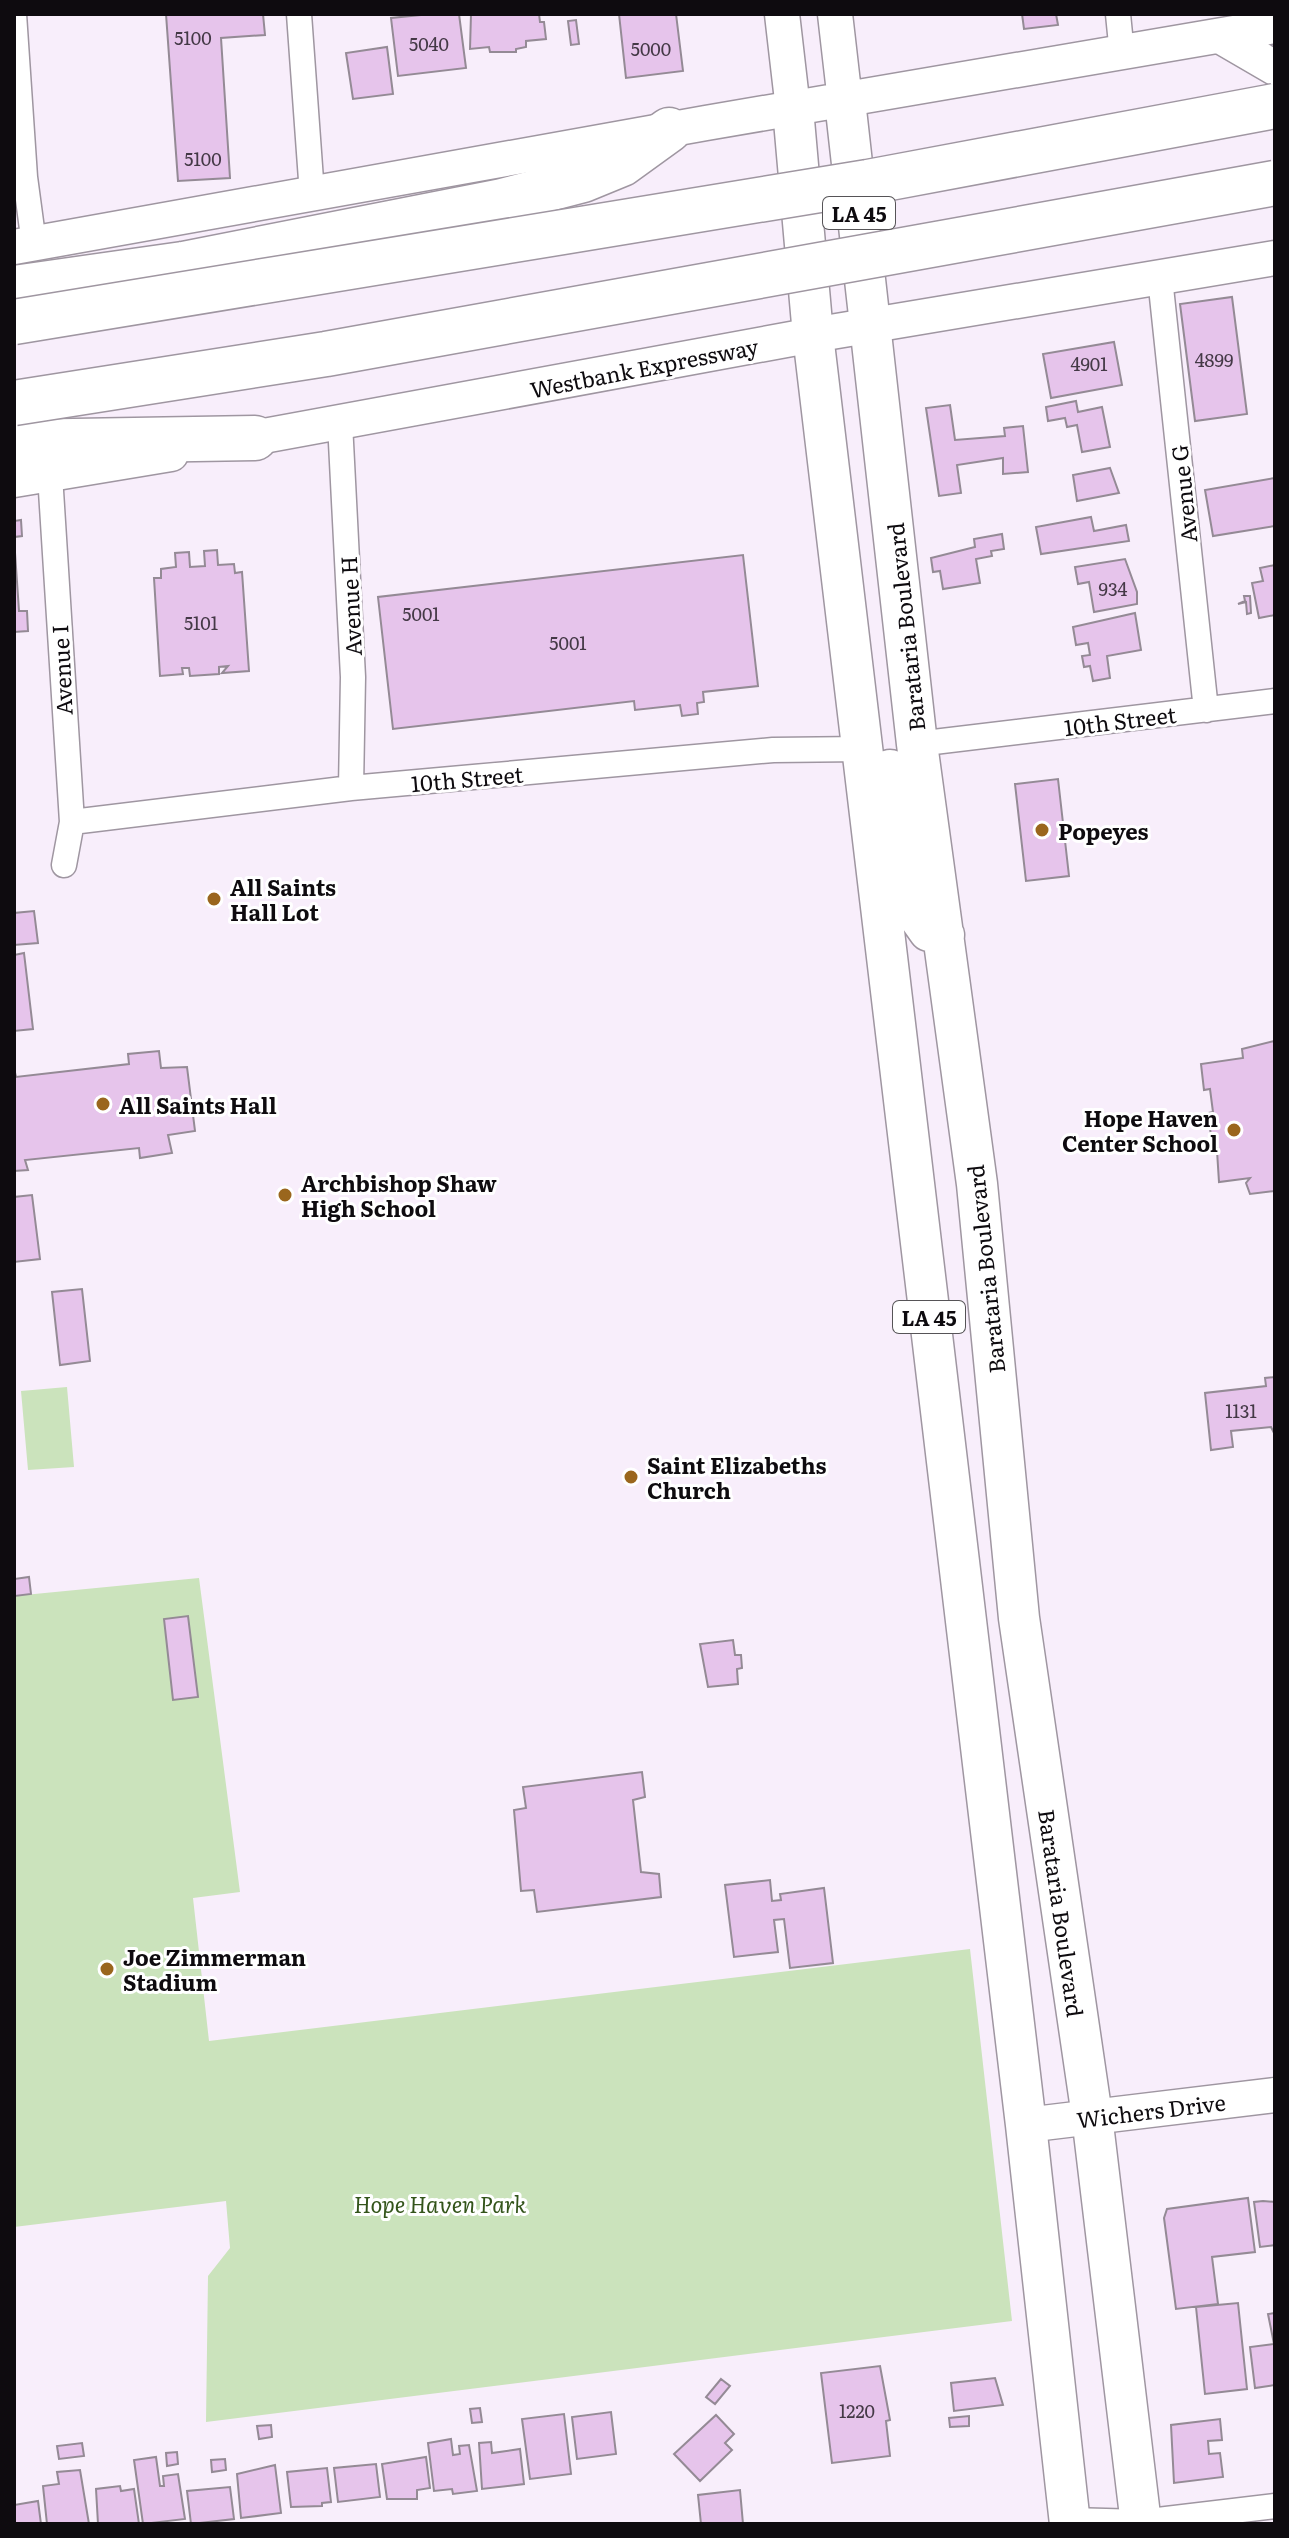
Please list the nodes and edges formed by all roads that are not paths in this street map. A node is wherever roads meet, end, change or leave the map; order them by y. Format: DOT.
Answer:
graph roads {
  1 [pos="14,14"];
  2 [pos="299,14"];
  3 [pos="782,14"];
  4 [pos="835,14"];
  5 [pos="1118,14"];
  6 [pos="1275,26"];
  7 [pos="1220,36"];
  8 [pos="1122,54"];
  9 [pos="1275,68"];
  10 [pos="845,101"];
  11 [pos="1275,106"];
  12 [pos="793,109"];
  13 [pos="669,130"];
  14 [pos="1275,183"];
  15 [pos="312,194"];
  16 [pos="24,246"];
  17 [pos="1270,255"];
  18 [pos="1160,278"];
  19 [pos="14,288"];
  20 [pos="14,322"];
  21 [pos="873,325"];
  22 [pos="813,335"];
  23 [pos="14,403"];
  24 [pos="340,423"];
  25 [pos="255,438"];
  26 [pos="14,442"];
  27 [pos="50,475"];
  28 [pos="14,480"];
  29 [pos="838,544"];
  30 [pos="1275,701"];
  31 [pos="1206,710"];
  32 [pos="917,744"];
  33 [pos="863,749"];
  34 [pos="351,788"];
  35 [pos="72,822"];
  36 [pos="64,865"];
  37 [pos="944,935"];
  38 [pos="1275,2095"];
  39 [pos="1092,2116"];
  40 [pos="1026,2125"];
  41 [pos="1275,2506"];
  42 [pos="1070,2522"];
  43 [pos="1141,2523"];
  1 -- 16 [label="street"];
  2 -- 15 [label="street"];
  3 -- 12 [label="main road, LA 45"];
  4 -- 10 [label="main road, Barataria Boulevard / LA 45"];
  5 -- 8 [label="street"];
  6 -- 7 [label="main road"];
  7 -- 8 [label="main road"];
  7 -- 9 [label="main road"];
  8 -- 10 [label="main road"];
  10 -- 12 [label="main road"];
  10 -- 21 [label="main road, Barataria Boulevard / LA 45"];
  11 -- 20 [label="highway, bridge"];
  12 -- 13 [label="main road"];
  12 -- 22 [label="main road, LA 45"];
  13 -- 15 [label="main road"];
  13 -- 19 [label="highway"];
  14 -- 23 [label="highway, bridge"];
  15 -- 16 [label="main road"];
  17 -- 18 [label="main road, Westbank Expressway"];
  18 -- 21 [label="main road, Westbank Expressway"];
  18 -- 31 [label="street, Avenue G"];
  21 -- 22 [label="main road, Westbank Expressway"];
  21 -- 32 [label="main road, Barataria Boulevard / LA 45"];
  22 -- 24 [label="main road, Westbank Expressway"];
  22 -- 29 [label="main road, LA 45"];
  24 -- 25 [label="main road, Westbank Expressway"];
  24 -- 34 [label="street, Avenue H"];
  25 -- 26 [label="highway"];
  25 -- 27 [label="main road, Westbank Expressway"];
  27 -- 28 [label="main road, Westbank Expressway"];
  27 -- 35 [label="street, Avenue I"];
  29 -- 32 [label="main road"];
  29 -- 33 [label="main road, LA 45"];
  30 -- 31 [label="street, 10th Street"];
  31 -- 32 [label="street, 10th Street"];
  32 -- 37 [label="main road, Barataria Boulevard / LA 45"];
  33 -- 34 [label="street, 10th Street"];
  33 -- 37 [label="main road"];
  33 -- 40 [label="main road, LA 45"];
  34 -- 35 [label="street, 10th Street"];
  35 -- 36 [label="street, Avenue I"];
  37 -- 39 [label="main road, Barataria Boulevard / LA 45"];
  38 -- 39 [label="main road, Wichers Drive"];
  39 -- 40 [label="main road, Wichers Drive"];
  39 -- 43 [label="main road, Barataria Boulevard / LA 45"];
  40 -- 42 [label="main road, LA 45"];
  41 -- 43 [label="street"];
  42 -- 43 [label="street"];
}
